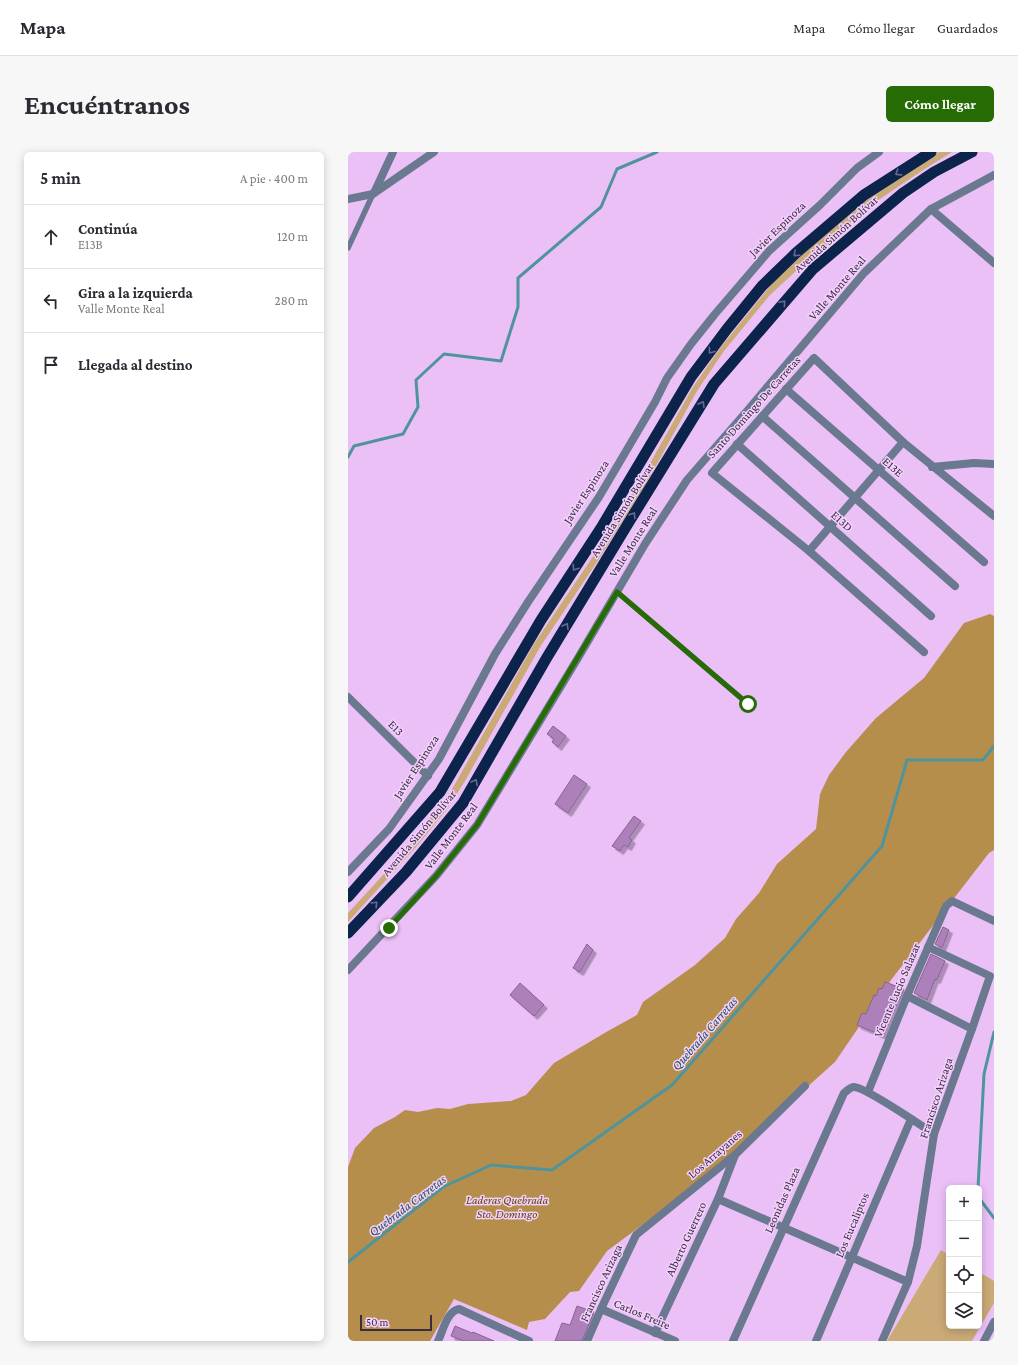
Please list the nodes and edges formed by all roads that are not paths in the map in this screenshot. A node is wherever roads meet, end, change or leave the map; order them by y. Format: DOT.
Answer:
graph roads {
  1 [pos="393,152"];
  2 [pos="434,152"];
  3 [pos="879,152"];
  4 [pos="931,152"];
  5 [pos="972,152"];
  6 [pos="994,175"];
  7 [pos="374,194"];
  8 [pos="348,199"];
  9 [pos="931,209"];
  10 [pos="348,248"];
  11 [pos="994,263"];
  12 [pos="786,389"];
  13 [pos="758,398"];
  14 [pos="769,409"];
  15 [pos="747,411"];
  16 [pos="760,419"];
  17 [pos="903,442"];
  18 [pos="737,444"];
  19 [pos="994,464"];
  20 [pos="932,467"];
  21 [pos="879,470"];
  22 [pos="855,498"];
  23 [pos="994,516"];
  24 [pos="830,527"];
  25 [pos="809,551"];
  26 [pos="984,562"];
  27 [pos="955,586"];
  28 [pos="617,592"];
  29 [pos="931,616"];
  30 [pos="924,652"];
  31 [pos="348,697"];
  32 [pos="748,704"];
  33 [pos="428,776"];
  34 [pos="348,872"];
  35 [pos="348,897"];
  36 [pos="994,921"];
  37 [pos="348,932"];
  38 [pos="928,947"];
  39 [pos="348,970"];
  40 [pos="907,996"];
  41 [pos="972,1029"];
  42 [pos="805,1086"];
  43 [pos="868,1092"];
  44 [pos="911,1119"];
  45 [pos="934,1134"];
  46 [pos="736,1154"];
  47 [pos="718,1199"];
  48 [pos="783,1227"];
  49 [pos="636,1235"];
  50 [pos="852,1257"];
  51 [pos="908,1282"];
  52 [pos="601,1310"];
  53 [pos="994,1322"];
  54 [pos="655,1333"];
  55 [pos="438,1341"];
  56 [pos="529,1341"];
  57 [pos="588,1341"];
  58 [pos="675,1341"];
  59 [pos="733,1341"];
  60 [pos="816,1341"];
  61 [pos="882,1341"];
  62 [pos="984,1341"];
  1 -- 7 [label="street"];
  2 -- 7 [label="street"];
  3 -- 33 [label="street, Javier Espinoza"];
  4 -- 35 [label="highway, Avenida Simón Bolívar, one-way"];
  37 -- 5 [label="highway, Avenida Simón Bolívar, one-way"];
  6 -- 9 [label="street, Valle Monte Real"];
  7 -- 8 [label="street"];
  7 -- 10 [label="lane"];
  9 -- 11 [label="street"];
  9 -- 13 [label="street, Valle Monte Real"];
  12 -- 14 [label="street, Santo Domingo De Carretas"];
  12 -- 17 [label="street, Santo Domingo De Carretas"];
  12 -- 21 [label="street, E13E"];
  13 -- 14 [label="street"];
  13 -- 15 [label="street, Valle Monte Real"];
  14 -- 16 [label="street, Santo Domingo De Carretas"];
  15 -- 16 [label="street"];
  15 -- 28 [label="street, Valle Monte Real"];
  16 -- 18 [label="street, Santo Domingo De Carretas"];
  16 -- 22 [label="street"];
  17 -- 20 [label="street"];
  17 -- 21 [label="street"];
  18 -- 24 [label="street, E13D"];
  18 -- 25 [label="street, Santo Domingo De Carretas"];
  19 -- 20 [label="street"];
  20 -- 23 [label="street"];
  21 -- 22 [label="street"];
  21 -- 26 [label="street, E13E"];
  22 -- 24 [label="street"];
  22 -- 27 [label="street"];
  24 -- 25 [label="street"];
  24 -- 29 [label="street, E13D"];
  25 -- 30 [label="street"];
  28 -- 32 [label="lane"];
  28 -- 39 [label="street, Valle Monte Real"];
  31 -- 33 [label="street, E13"];
  33 -- 34 [label="street, Javier Espinoza"];
  36 -- 38 [label="street, Vicente Lucio Salazar"];
  38 -- 40 [label="street, Vicente Lucio Salazar"];
  38 -- 41 [label="street, Francisco Arizaga"];
  40 -- 41 [label="street"];
  40 -- 43 [label="street, Vicente Lucio Salazar"];
  41 -- 45 [label="street, Francisco Arizaga"];
  42 -- 46 [label="street, Los Arrayanes"];
  43 -- 44 [label="street"];
  43 -- 48 [label="street, Leonidas Plaza"];
  44 -- 45 [label="street"];
  44 -- 50 [label="street, Los Eucaliptos"];
  45 -- 51 [label="street, Francisco Arizaga"];
  46 -- 47 [label="street, Alberto Guerrero"];
  46 -- 49 [label="street, Los Arrayanes"];
  47 -- 48 [label="street"];
  47 -- 54 [label="street, Alberto Guerrero"];
  48 -- 50 [label="street"];
  48 -- 59 [label="street, Leonidas Plaza"];
  49 -- 52 [label="street, Francisco Arizaga"];
  50 -- 51 [label="street"];
  50 -- 60 [label="street, Los Eucaliptos"];
  51 -- 61 [label="street, Francisco Arizaga"];
  52 -- 54 [label="street, Carlos Freire"];
  52 -- 57 [label="street, Francisco Arizaga"];
  53 -- 62 [label="street"];
  54 -- 58 [label="street, Carlos Freire"];
  55 -- 56 [label="street"];
}
